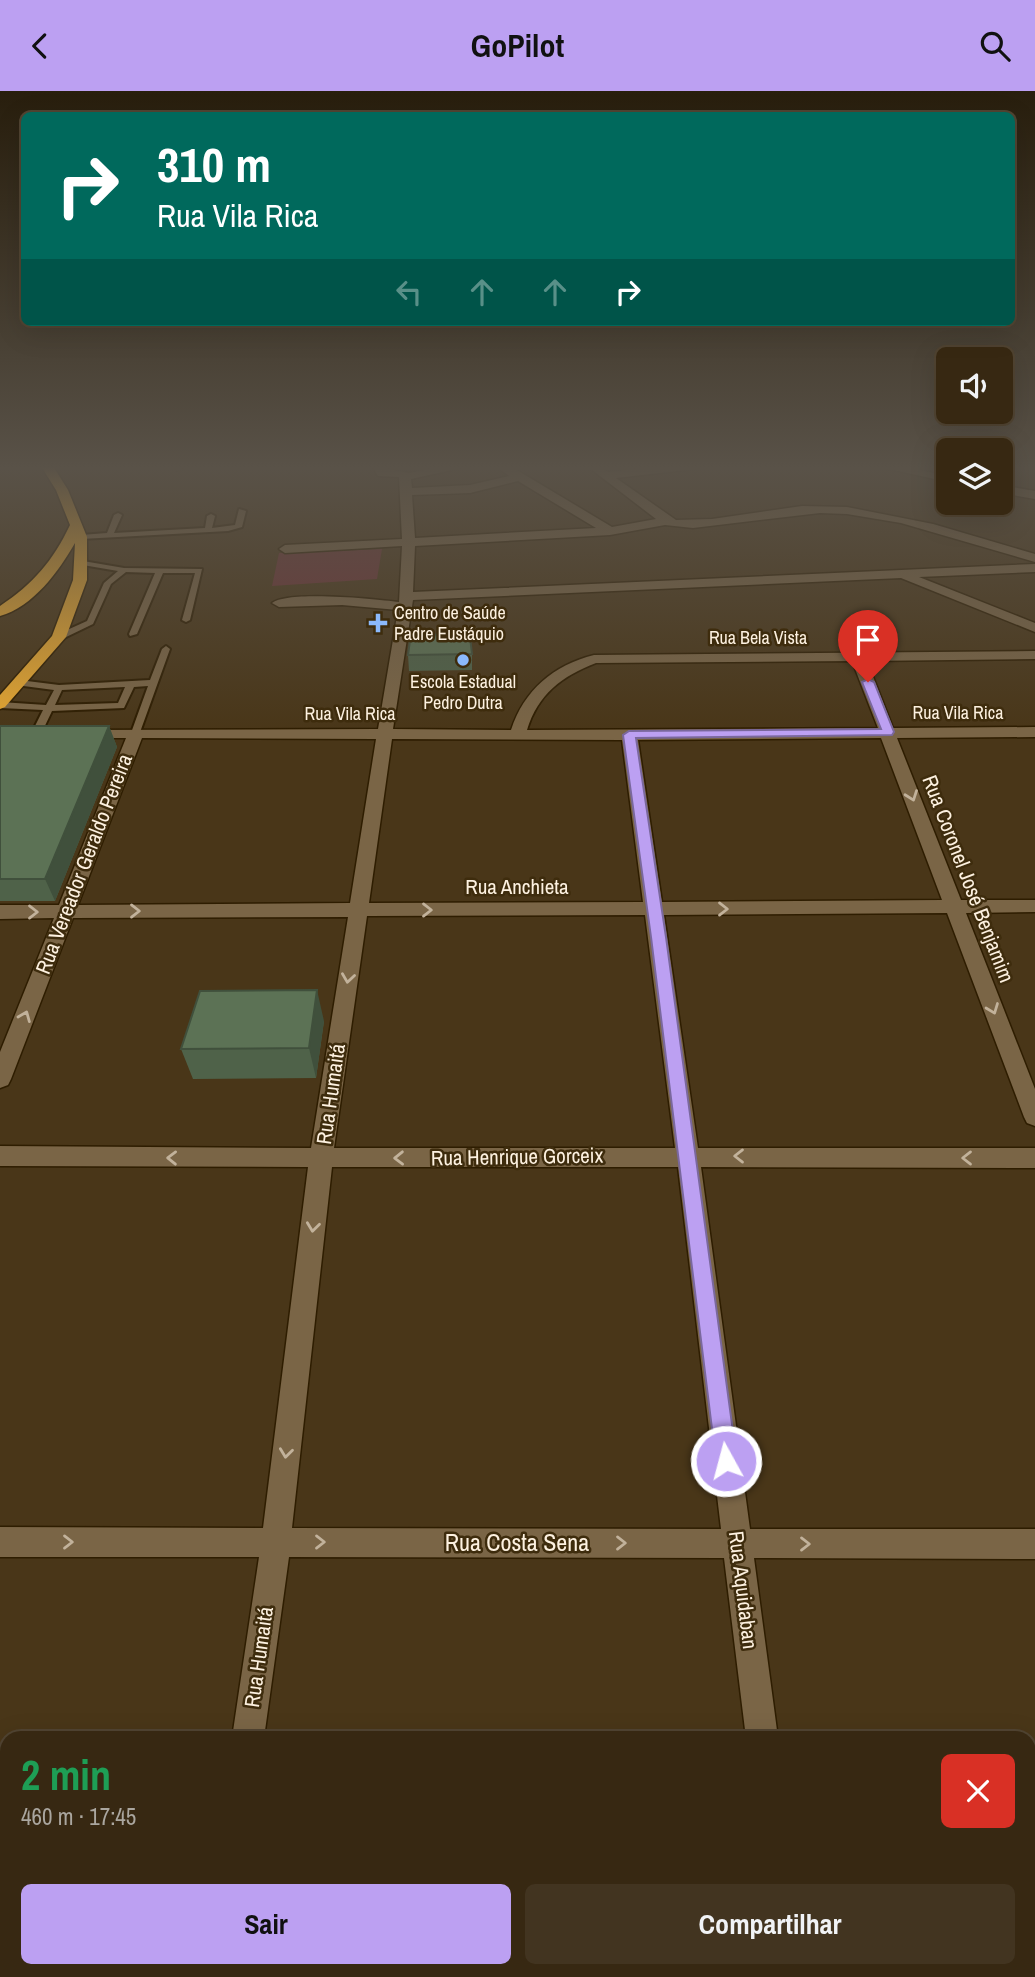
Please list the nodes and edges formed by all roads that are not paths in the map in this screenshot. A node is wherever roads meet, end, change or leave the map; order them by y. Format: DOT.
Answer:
graph roads {
  1 [pos="64,554"];
  2 [pos="80,554"];
  3 [pos="408,554"];
  4 [pos="80,562"];
  5 [pos="1035,568"];
  6 [pos="124,570"];
  7 [pos="160,570"];
  8 [pos="898,573"];
  9 [pos="406,602"];
  10 [pos="279,603"];
  11 [pos="0,612"];
  12 [pos="186,620"];
  13 [pos="1035,628"];
  14 [pos="133,634"];
  15 [pos="59,636"];
  16 [pos="166,649"];
  17 [pos="1035,655"];
  18 [pos="858,657"];
  19 [pos="19,683"];
  20 [pos="152,683"];
  21 [pos="130,686"];
  22 [pos="59,688"];
  23 [pos="0,705"];
  24 [pos="50,708"];
  25 [pos="888,732"];
  26 [pos="1035,732"];
  27 [pos="136,733"];
  28 [pos="30,734"];
  29 [pos="385,734"];
  30 [pos="518,734"];
  31 [pos="629,735"];
  32 [pos="953,907"];
  33 [pos="1035,907"];
  34 [pos="655,909"];
  35 [pos="358,910"];
  36 [pos="66,911"];
  37 [pos="0,912"];
  38 [pos="0,1079"];
  39 [pos="1035,1117"];
  40 [pos="0,1156"];
  41 [pos="688,1156"];
  42 [pos="1035,1158"];
  43 [pos="321,1159"];
  44 [pos="276,1541"];
  45 [pos="0,1542"];
  46 [pos="737,1543"];
  47 [pos="1035,1544"];
  48 [pos="249,1731"];
  49 [pos="761,1731"];
  1 -- 11 [label="highway"];
  2 -- 4 [label="highway"];
  3 -- 9 [label="street, Rua Humaitá"];
  4 -- 6 [label="lane"];
  4 -- 15 [label="highway"];
  5 -- 8 [label="street"];
  6 -- 7 [label="lane"];
  6 -- 15 [label="lane"];
  7 -- 12 [label="lane"];
  7 -- 14 [label="lane"];
  8 -- 9 [label="street"];
  8 -- 13 [label="street"];
  9 -- 10 [label="street"];
  9 -- 29 [label="street, Rua Humaitá"];
  15 -- 19 [label="highway"];
  16 -- 20 [label="lane, Rua Vereador Geraldo Pereira"];
  17 -- 18 [label="street, Rua Bela Vista"];
  18 -- 25 [label="street, Rua Coronel José Benjamim"];
  18 -- 30 [label="street, Rua Bela Vista"];
  19 -- 22 [label="lane"];
  19 -- 23 [label="highway"];
  20 -- 21 [label="lane"];
  20 -- 27 [label="lane, Rua Vereador Geraldo Pereira"];
  21 -- 22 [label="lane"];
  21 -- 24 [label="lane"];
  22 -- 24 [label="lane"];
  23 -- 24 [label="lane"];
  24 -- 28 [label="lane"];
  25 -- 26 [label="street, Rua Vila Rica"];
  25 -- 31 [label="street, Rua Vila Rica"];
  25 -- 32 [label="street, Rua Coronel José Benjamim, one-way"];
  27 -- 28 [label="street, Rua Vila Rica"];
  27 -- 29 [label="street, Rua Vila Rica"];
  27 -- 36 [label="street, Rua Vereador Geraldo Pereira"];
  29 -- 30 [label="street, Rua Vila Rica"];
  29 -- 35 [label="street, Rua Humaitá"];
  30 -- 31 [label="street, Rua Vila Rica"];
  31 -- 34 [label="street, Rua Aquidaban"];
  32 -- 33 [label="street, Rua Anchieta"];
  34 -- 32 [label="street, Rua Anchieta, one-way"];
  32 -- 39 [label="street, Rua Coronel José Benjamim, one-way"];
  35 -- 34 [label="street, Rua Anchieta, one-way"];
  34 -- 41 [label="street, Rua Aquidaban"];
  36 -- 35 [label="street, Rua Anchieta, one-way"];
  35 -- 43 [label="street, Rua Humaitá, one-way"];
  37 -- 36 [label="street, Rua Anchieta, one-way"];
  38 -- 36 [label="street, Rua Vereador Geraldo Pereira, one-way"];
  43 -- 40 [label="street, Rua Henrique Gorceix, one-way"];
  42 -- 41 [label="street, Rua Henrique Gorceix, one-way"];
  41 -- 43 [label="street, Rua Henrique Gorceix, one-way"];
  41 -- 46 [label="street, Rua Aquidaban"];
  43 -- 44 [label="street, Rua Humaitá, one-way"];
  45 -- 44 [label="street, Rua Costa Sena, one-way"];
  44 -- 46 [label="street, Rua Costa Sena, one-way"];
  44 -- 48 [label="street, Rua Humaitá"];
  46 -- 47 [label="street, Rua Costa Sena, one-way"];
  46 -- 49 [label="street, Rua Aquidaban"];
}
